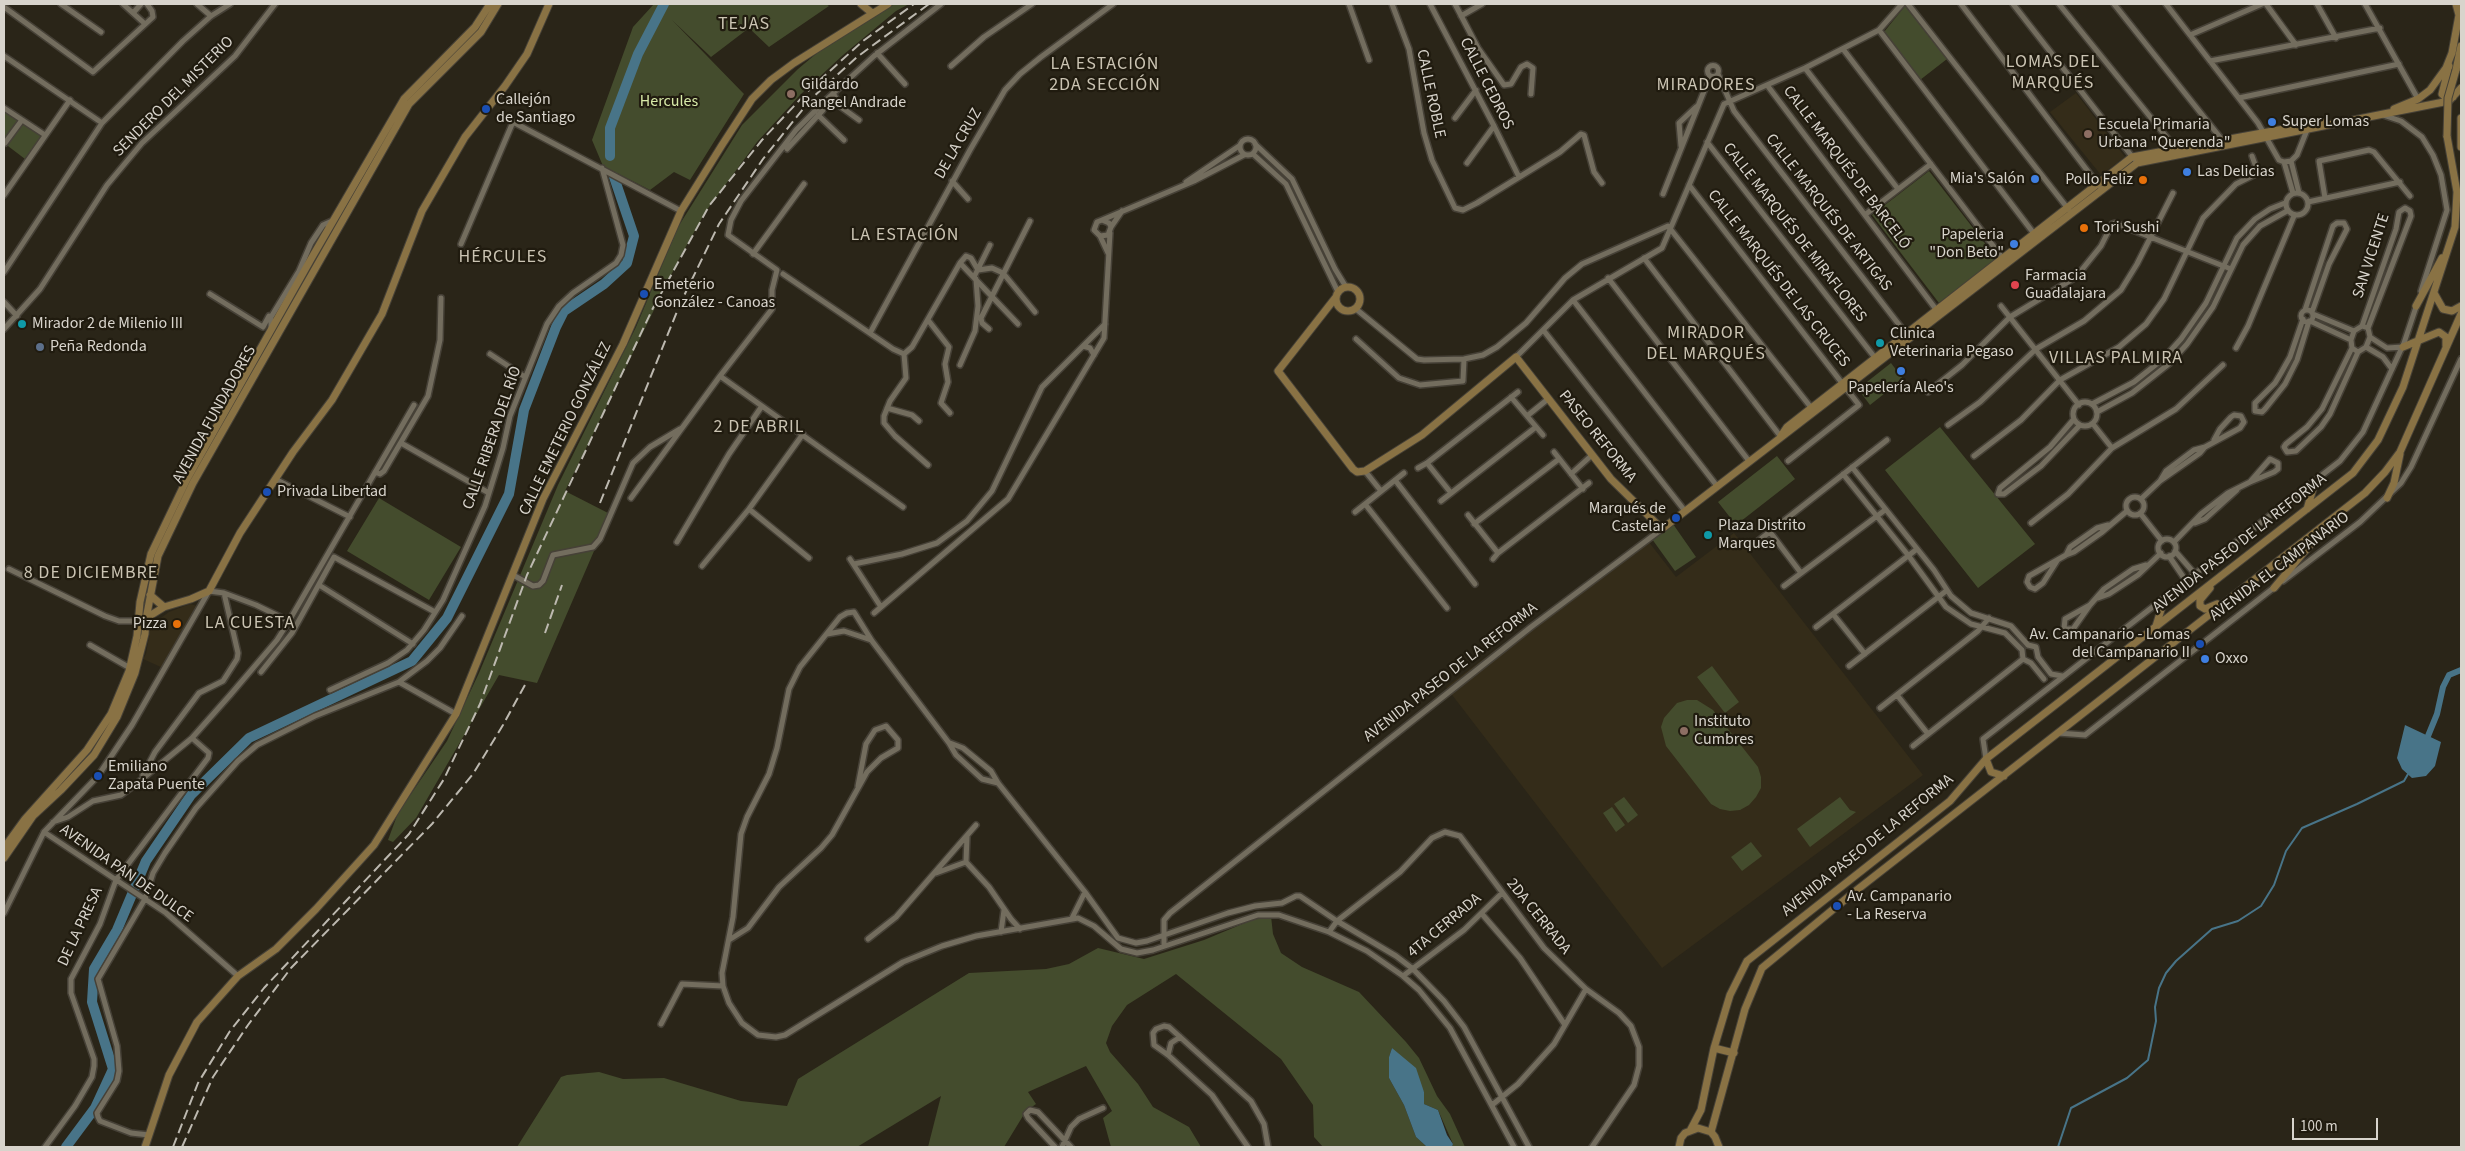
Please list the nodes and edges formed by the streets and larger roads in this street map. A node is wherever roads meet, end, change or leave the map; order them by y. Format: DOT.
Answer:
graph roads {
  1 [pos="61,4"];
  2 [pos="123,4"];
  3 [pos="141,4"];
  4 [pos="147,4"];
  5 [pos="197,4"];
  6 [pos="230,4"];
  7 [pos="275,4"];
  8 [pos="490,4"];
  9 [pos="498,4"];
  10 [pos="549,4"];
  11 [pos="861,4"];
  12 [pos="888,4"];
  13 [pos="941,4"];
  14 [pos="1032,4"];
  15 [pos="1113,4"];
  16 [pos="1349,4"];
  17 [pos="1392,4"];
  18 [pos="1430,4"];
  19 [pos="1455,4"];
  20 [pos="1482,4"];
  21 [pos="1902,4"];
  22 [pos="1908,4"];
  23 [pos="1961,4"];
  24 [pos="2013,4"];
  25 [pos="2059,4"];
  26 [pos="2114,4"];
  27 [pos="2166,4"];
  28 [pos="2262,4"];
  29 [pos="2266,4"];
  30 [pos="2317,4"];
  31 [pos="2366,4"];
  32 [pos="2456,4"];
  33 [pos="4,7"];
  34 [pos="134,12"];
  35 [pos="872,13"];
  36 [pos="211,16"];
  37 [pos="1462,16"];
  38 [pos="144,23"];
  39 [pos="2380,28"];
  40 [pos="1879,30"];
  41 [pos="101,32"];
  42 [pos="2190,35"];
  43 [pos="2336,38"];
  44 [pos="2296,45"];
  45 [pos="2461,46"];
  46 [pos="1843,49"];
  47 [pos="877,53"];
  48 [pos="2452,53"];
  49 [pos="4,56"];
  50 [pos="1369,60"];
  51 [pos="2210,61"];
  52 [pos="953,64"];
  53 [pos="2399,64"];
  54 [pos="1805,68"];
  55 [pos="1718,74"];
  56 [pos="1710,76"];
  57 [pos="905,84"];
  58 [pos="1767,84"];
  59 [pos="2461,88"];
  60 [pos="1476,90"];
  61 [pos="833,92"];
  62 [pos="1531,94"];
  63 [pos="2457,95"];
  64 [pos="827,98"];
  65 [pos="2239,98"];
  66 [pos="2418,99"];
  67 [pos="70,100"];
  68 [pos="1729,100"];
  69 [pos="1699,105"];
  70 [pos="4,108"];
  71 [pos="818,115"];
  72 [pos="2382,115"];
  73 [pos="1455,118"];
  74 [pos="2461,118"];
  75 [pos="22,120"];
  76 [pos="859,120"];
  77 [pos="102,123"];
  78 [pos="1494,126"];
  79 [pos="2307,130"];
  80 [pos="45,135"];
  81 [pos="2264,135"];
  82 [pos="844,140"];
  83 [pos="1707,142"];
  84 [pos="5,143"];
  85 [pos="2224,143"];
  86 [pos="1255,144"];
  87 [pos="1239,146"];
  88 [pos="2461,147"];
  89 [pos="1681,148"];
  90 [pos="2175,148"];
  91 [pos="787,149"];
  92 [pos="1253,154"];
  93 [pos="1244,155"];
  94 [pos="2181,155"];
  95 [pos="2252,156"];
  96 [pos="2135,160"];
  97 [pos="2291,161"];
  98 [pos="2284,162"];
  99 [pos="1467,163"];
  100 [pos="1931,164"];
  101 [pos="602,168"];
  102 [pos="1518,177"];
  103 [pos="952,181"];
  104 [pos="2400,182"];
  105 [pos="1186,183"];
  106 [pos="1602,183"];
  107 [pos="804,184"];
  108 [pos="1689,185"];
  109 [pos="2100,187"];
  110 [pos="1898,189"];
  111 [pos="2174,193"];
  112 [pos="2296,193"];
  113 [pos="1663,194"];
  114 [pos="4,195"];
  115 [pos="2410,196"];
  116 [pos="2325,198"];
  117 [pos="968,199"];
  118 [pos="2308,202"];
  119 [pos="2285,203"];
  120 [pos="681,210"];
  121 [pos="1123,211"];
  122 [pos="2070,211"];
  123 [pos="2288,211"];
  124 [pos="1866,214"];
  125 [pos="2294,216"];
  126 [pos="1102,220"];
  127 [pos="333,221"];
  128 [pos="1030,221"];
  129 [pos="1110,230"];
  130 [pos="1672,230"];
  131 [pos="1100,236"];
  132 [pos="2037,237"];
  133 [pos="2149,237"];
  134 [pos="2450,242"];
  135 [pos="461,244"];
  136 [pos="990,246"];
  137 [pos="2187,252"];
  138 [pos="753,254"];
  139 [pos="1108,254"];
  140 [pos="1644,258"];
  141 [pos="2006,261"];
  142 [pos="960,263"];
  143 [pos="2222,266"];
  144 [pos="2231,269"];
  145 [pos="4,270"];
  146 [pos="978,270"];
  147 [pos="1003,273"];
  148 [pos="783,274"];
  149 [pos="975,278"];
  150 [pos="1608,278"];
  151 [pos="1346,287"];
  152 [pos="2376,290"];
  153 [pos="2382,292"];
  154 [pos="2434,293"];
  155 [pos="210,294"];
  156 [pos="1337,294"];
  157 [pos="993,295"];
  158 [pos="441,298"];
  159 [pos="1573,300"];
  160 [pos="4,302"];
  161 [pos="278,303"];
  162 [pos="2001,306"];
  163 [pos="2416,306"];
  164 [pos="2461,306"];
  165 [pos="1339,307"];
  166 [pos="1356,309"];
  167 [pos="2305,310"];
  168 [pos="1035,312"];
  169 [pos="1939,313"];
  170 [pos="2312,313"];
  171 [pos="2461,314"];
  172 [pos="17,316"];
  173 [pos="1321,317"];
  174 [pos="2010,317"];
  175 [pos="928,320"];
  176 [pos="2307,321"];
  177 [pos="1018,324"];
  178 [pos="1105,324"];
  179 [pos="2362,326"];
  180 [pos="2368,328"];
  181 [pos="4,329"];
  182 [pos="989,329"];
  183 [pos="270,330"];
  184 [pos="1544,331"];
  185 [pos="2354,331"];
  186 [pos="870,333"];
  187 [pos="1909,337"];
  188 [pos="2370,337"];
  189 [pos="1356,339"];
  190 [pos="2351,340"];
  191 [pos="2419,340"];
  192 [pos="1083,346"];
  193 [pos="2366,347"];
  194 [pos="2403,347"];
  195 [pos="2236,348"];
  196 [pos="2352,348"];
  197 [pos="2387,348"];
  198 [pos="2446,348"];
  199 [pos="2036,349"];
  200 [pos="2358,352"];
  201 [pos="490,354"];
  202 [pos="904,354"];
  203 [pos="1094,355"];
  204 [pos="1516,357"];
  205 [pos="2383,358"];
  206 [pos="1464,359"];
  207 [pos="2461,359"];
  208 [pos="1878,361"];
  209 [pos="960,365"];
  210 [pos="2223,365"];
  211 [pos="2392,369"];
  212 [pos="720,376"];
  213 [pos="525,377"];
  214 [pos="2060,380"];
  215 [pos="1845,386"];
  216 [pos="2334,386"];
  217 [pos="2340,389"];
  218 [pos="1518,392"];
  219 [pos="1928,392"];
  220 [pos="1511,397"];
  221 [pos="1548,399"];
  222 [pos="2092,404"];
  223 [pos="414,405"];
  224 [pos="2079,405"];
  225 [pos="762,406"];
  226 [pos="887,408"];
  227 [pos="1813,411"];
  228 [pos="2097,412"];
  229 [pos="950,413"];
  230 [pos="1527,416"];
  231 [pos="2074,419"];
  232 [pos="919,421"];
  233 [pos="2225,423"];
  234 [pos="2093,424"];
  235 [pos="1948,425"];
  236 [pos="2080,425"];
  237 [pos="683,427"];
  238 [pos="1536,427"];
  239 [pos="2231,432"];
  240 [pos="803,434"];
  241 [pos="1543,435"];
  242 [pos="1781,436"];
  243 [pos="1887,440"];
  244 [pos="2214,440"];
  245 [pos="401,443"];
  246 [pos="2112,448"];
  247 [pos="1554,452"];
  248 [pos="2400,452"];
  249 [pos="1592,455"];
  250 [pos="1974,456"];
  251 [pos="1559,459"];
  252 [pos="1748,461"];
  253 [pos="1788,461"];
  254 [pos="1427,463"];
  255 [pos="928,465"];
  256 [pos="1418,468"];
  257 [pos="1852,468"];
  258 [pos="1365,471"];
  259 [pos="375,472"];
  260 [pos="1404,473"];
  261 [pos="1571,474"];
  262 [pos="1843,474"];
  263 [pos="275,479"];
  264 [pos="1395,480"];
  265 [pos="2250,482"];
  266 [pos="2315,482"];
  267 [pos="1590,483"];
  268 [pos="1717,486"];
  269 [pos="1583,489"];
  270 [pos="1381,491"];
  271 [pos="489,493"];
  272 [pos="1451,493"];
  273 [pos="632,498"];
  274 [pos="2387,498"];
  275 [pos="2141,499"];
  276 [pos="1441,501"];
  277 [pos="1365,504"];
  278 [pos="903,507"];
  279 [pos="749,509"];
  280 [pos="2307,509"];
  281 [pos="1885,510"];
  282 [pos="1685,511"];
  283 [pos="2127,511"];
  284 [pos="1355,512"];
  285 [pos="2140,513"];
  286 [pos="1468,515"];
  287 [pos="350,516"];
  288 [pos="1877,516"];
  289 [pos="967,521"];
  290 [pos="2031,523"];
  291 [pos="1474,524"];
  292 [pos="1662,529"];
  293 [pos="956,530"];
  294 [pos="974,530"];
  295 [pos="1770,532"];
  296 [pos="2316,532"];
  297 [pos="963,539"];
  298 [pos="2162,541"];
  299 [pos="677,542"];
  300 [pos="2174,542"];
  301 [pos="1753,545"];
  302 [pos="1917,549"];
  303 [pos="2175,551"];
  304 [pos="1498,553"];
  305 [pos="2160,553"];
  306 [pos="1908,555"];
  307 [pos="2169,556"];
  308 [pos="809,558"];
  309 [pos="850,559"];
  310 [pos="1493,559"];
  311 [pos="2057,561"];
  312 [pos="854,564"];
  313 [pos="702,566"];
  314 [pos="9,569"];
  315 [pos="1801,573"];
  316 [pos="2195,574"];
  317 [pos="514,575"];
  318 [pos="2222,575"];
  319 [pos="2186,581"];
  320 [pos="1476,584"];
  321 [pos="319,585"];
  322 [pos="1784,586"];
  323 [pos="2274,588"];
  324 [pos="209,591"];
  325 [pos="1946,591"];
  326 [pos="224,593"];
  327 [pos="2236,594"];
  328 [pos="150,595"];
  329 [pos="1938,597"];
  330 [pos="2165,597"];
  331 [pos="2090,604"];
  332 [pos="164,607"];
  333 [pos="882,607"];
  334 [pos="1447,608"];
  335 [pos="436,612"];
  336 [pos="874,614"];
  337 [pos="1833,614"];
  338 [pos="2072,614"];
  339 [pos="462,616"];
  340 [pos="1989,618"];
  341 [pos="142,620"];
  342 [pos="289,621"];
  343 [pos="2080,621"];
  344 [pos="1983,626"];
  345 [pos="2156,626"];
  346 [pos="1816,627"];
  347 [pos="826,634"];
  348 [pos="872,641"];
  349 [pos="413,644"];
  350 [pos="90,645"];
  351 [pos="2028,645"];
  352 [pos="2022,650"];
  353 [pos="1864,654"];
  354 [pos="2038,658"];
  355 [pos="2022,659"];
  356 [pos="2031,662"];
  357 [pos="1849,666"];
  358 [pos="130,668"];
  359 [pos="261,672"];
  360 [pos="2051,674"];
  361 [pos="2062,676"];
  362 [pos="2044,679"];
  363 [pos="399,682"];
  364 [pos="330,690"];
  365 [pos="2042,692"];
  366 [pos="1897,695"];
  367 [pos="1880,708"];
  368 [pos="456,714"];
  369 [pos="2057,733"];
  370 [pos="1928,734"];
  371 [pos="192,738"];
  372 [pos="950,743"];
  373 [pos="1913,746"];
  374 [pos="1986,759"];
  375 [pos="2004,776"];
  376 [pos="142,778"];
  377 [pos="998,783"];
  378 [pos="858,786"];
  379 [pos="52,822"];
  380 [pos="976,825"];
  381 [pos="44,832"];
  382 [pos="967,836"];
  383 [pos="4,848"];
  384 [pos="4,858"];
  385 [pos="966,862"];
  386 [pos="934,874"];
  387 [pos="118,881"];
  388 [pos="1085,892"];
  389 [pos="1502,893"];
  390 [pos="145,899"];
  391 [pos="1282,903"];
  392 [pos="1813,909"];
  393 [pos="1004,910"];
  394 [pos="4,913"];
  395 [pos="1228,913"];
  396 [pos="1482,914"];
  397 [pos="1279,915"];
  398 [pos="1072,918"];
  399 [pos="1820,918"];
  400 [pos="1337,921"];
  401 [pos="1230,923"];
  402 [pos="1020,929"];
  403 [pos="1001,932"];
  404 [pos="1329,932"];
  405 [pos="1163,934"];
  406 [pos="868,939"];
  407 [pos="729,940"];
  408 [pos="1164,946"];
  409 [pos="1413,969"];
  410 [pos="238,976"];
  411 [pos="1403,976"];
  412 [pos="723,986"];
  413 [pos="1586,989"];
  414 [pos="661,1024"];
  415 [pos="1565,1025"];
  416 [pos="1180,1037"];
  417 [pos="1714,1048"];
  418 [pos="1734,1052"];
  419 [pos="1168,1055"];
  420 [pos="1502,1097"];
  421 [pos="1492,1105"];
  422 [pos="1103,1108"];
  423 [pos="1691,1129"];
  424 [pos="1711,1132"];
  425 [pos="149,1136"];
  426 [pos="1064,1141"];
  427 [pos="45,1147"];
  428 [pos="145,1147"];
  429 [pos="1056,1147"];
  430 [pos="1062,1147"];
  431 [pos="1070,1147"];
  432 [pos="1248,1147"];
  433 [pos="1268,1147"];
  434 [pos="1514,1147"];
  435 [pos="1529,1147"];
  436 [pos="1592,1147"];
  437 [pos="1679,1147"];
  438 [pos="1718,1147"];
  1 -- 41 [label="street"];
  2 -- 34 [label="street"];
  3 -- 34 [label="street"];
  4 -- 38 [label="street"];
  5 -- 36 [label="street"];
  6 -- 36 [label="street"];
  7 -- 172 [label="street, SENDERO DEL MISTERIO"];
  8 -- 127 [label="street, AVENIDA FUNDADORES"];
  9 -- 328 [label="street, AVENIDA FUNDADORES"];
  10 -- 263 [label="street"];
  11 -- 35 [label="street"];
  12 -- 35 [label="street, CALLE EMETERIO GONZÁLEZ"];
  13 -- 47 [label="street"];
  14 -- 52 [label="street"];
  15 -- 103 [label="street, DE LA CRUZ"];
  16 -- 50 [label="street"];
  17 -- 102 [label="street, CALLE ROBLE"];
  18 -- 60 [label="street, CALLE CEDROS"];
  19 -- 37 [label="street"];
  20 -- 37 [label="street"];
  21 -- 40 [label="street"];
  22 -- 122 [label="street"];
  23 -- 109 [label="street"];
  24 -- 96 [label="street"];
  25 -- 90 [label="street"];
  26 -- 85 [label="street"];
  27 -- 42 [label="street"];
  28 -- 42 [label="street"];
  29 -- 44 [label="street"];
  30 -- 43 [label="street"];
  31 -- 39 [label="street"];
  32 -- 48 [label="street, AVENIDA PASEO DE LA REFORMA"];
  33 -- 38 [label="street"];
  34 -- 38 [label="street"];
  35 -- 120 [label="street, CALLE EMETERIO GONZÁLEZ"];
  36 -- 77 [label="street"];
  37 -- 62 [label="street"];
  39 -- 43 [label="street"];
  39 -- 53 [label="street"];
  40 -- 46 [label="street"];
  40 -- 132 [label="street"];
  42 -- 51 [label="street"];
  43 -- 44 [label="street"];
  44 -- 51 [label="street"];
  45 -- 134 [label="street, AVENIDA PASEO DE LA REFORMA, bridge"];
  46 -- 54 [label="street"];
  46 -- 100 [label="street"];
  47 -- 57 [label="street"];
  47 -- 61 [label="street"];
  48 -- 63 [label="street"];
  48 -- 66 [label="street, AVENIDA PASEO DE LA REFORMA"];
  49 -- 67 [label="street"];
  51 -- 65 [label="street"];
  53 -- 65 [label="street"];
  53 -- 66 [label="street"];
  54 -- 58 [label="street"];
  54 -- 110 [label="street"];
  55 -- 56 [label="street"];
  55 -- 56 [label="street"];
  55 -- 68 [label="street, CALLE MARQUÉS DE ARTIGAS"];
  56 -- 69 [label="street"];
  58 -- 68 [label="street"];
  58 -- 124 [label="street, CALLE MARQUÉS DE BARCELÓ"];
  59 -- 63 [label="street"];
  60 -- 73 [label="street"];
  60 -- 78 [label="street, CALLE CEDROS"];
  61 -- 64 [label="street"];
  61 -- 76 [label="street"];
  63 -- 72 [label="street, AVENIDA PASEO DE LA REFORMA"];
  64 -- 71 [label="street"];
  64 -- 138 [label="street"];
  65 -- 81 [label="street"];
  66 -- 81 [label="street, AVENIDA PASEO DE LA REFORMA"];
  67 -- 77 [label="street"];
  67 -- 80 [label="street"];
  68 -- 83 [label="street"];
  68 -- 187 [label="street, CALLE MARQUÉS DE ARTIGAS"];
  69 -- 89 [label="street"];
  69 -- 89 [label="street"];
  70 -- 75 [label="street"];
  71 -- 82 [label="street"];
  71 -- 91 [label="street"];
  72 -- 79 [label="street, AVENIDA PASEO DE LA REFORMA"];
  72 -- 163 [label="street"];
  74 -- 88 [label="street"];
  75 -- 80 [label="street"];
  75 -- 84 [label="street"];
  77 -- 145 [label="street"];
  78 -- 99 [label="street"];
  78 -- 102 [label="street, CALLE CEDROS"];
  79 -- 81 [label="street, AVENIDA PASEO DE LA REFORMA"];
  79 -- 97 [label="street"];
  80 -- 114 [label="street"];
  81 -- 85 [label="street, AVENIDA PASEO DE LA REFORMA"];
  81 -- 98 [label="street"];
  83 -- 108 [label="street"];
  83 -- 208 [label="street, CALLE MARQUÉS DE MIRAFLORES"];
  85 -- 90 [label="street, AVENIDA PASEO DE LA REFORMA"];
  85 -- 94 [label="street, AVENIDA PASEO DE LA REFORMA"];
  86 -- 87 [label="street"];
  86 -- 92 [label="street"];
  86 -- 151 [label="street"];
  87 -- 93 [label="street"];
  87 -- 105 [label="street"];
  89 -- 113 [label="street"];
  90 -- 94 [label="street"];
  90 -- 96 [label="street, AVENIDA PASEO DE LA REFORMA"];
  92 -- 93 [label="street"];
  92 -- 156 [label="street"];
  93 -- 105 [label="street"];
  94 -- 96 [label="street, AVENIDA PASEO DE LA REFORMA"];
  95 -- 137 [label="street"];
  96 -- 109 [label="street, AVENIDA PASEO DE LA REFORMA"];
  97 -- 98 [label="street"];
  97 -- 112 [label="street"];
  98 -- 112 [label="street"];
  100 -- 110 [label="street"];
  100 -- 141 [label="street"];
  101 -- 120 [label="street"];
  101 -- 135 [label="street"];
  101 -- 213 [label="street, CALLE RIBERA DEL RÍO"];
  102 -- 106 [label="street"];
  103 -- 117 [label="street"];
  103 -- 186 [label="street, DE LA CRUZ"];
  104 -- 115 [label="street"];
  104 -- 116 [label="street"];
  104 -- 116 [label="street"];
  105 -- 121 [label="street"];
  107 -- 138 [label="street"];
  108 -- 130 [label="street"];
  108 -- 215 [label="street, CALLE MARQUÉS DE LAS CRUCES"];
  109 -- 122 [label="street, AVENIDA PASEO DE LA REFORMA"];
  110 -- 124 [label="street"];
  111 -- 133 [label="street"];
  112 -- 118 [label="street"];
  112 -- 119 [label="street"];
  116 -- 118 [label="street"];
  118 -- 125 [label="street"];
  119 -- 123 [label="street"];
  119 -- 143 [label="street"];
  120 -- 317 [label="street, CALLE EMETERIO GONZÁLEZ"];
  121 -- 126 [label="street"];
  121 -- 129 [label="street"];
  122 -- 132 [label="street, AVENIDA PASEO DE LA REFORMA"];
  123 -- 125 [label="street"];
  123 -- 144 [label="street"];
  124 -- 169 [label="street, CALLE MARQUÉS DE BARCELÓ"];
  125 -- 195 [label="street"];
  126 -- 129 [label="street"];
  126 -- 131 [label="street"];
  127 -- 161 [label="street"];
  127 -- 183 [label="street, AVENIDA FUNDADORES"];
  128 -- 147 [label="street"];
  129 -- 131 [label="street"];
  129 -- 139 [label="street"];
  130 -- 140 [label="street"];
  130 -- 206 [label="street"];
  130 -- 227 [label="street"];
  131 -- 139 [label="street"];
  132 -- 141 [label="street, AVENIDA PASEO DE LA REFORMA"];
  133 -- 137 [label="street"];
  133 -- 174 [label="street"];
  133 -- 199 [label="street"];
  134 -- 154 [label="street, AVENIDA PASEO DE LA REFORMA"];
  134 -- 163 [label="street"];
  136 -- 146 [label="street"];
  137 -- 143 [label="street"];
  137 -- 214 [label="street"];
  138 -- 212 [label="street"];
  139 -- 178 [label="street"];
  140 -- 150 [label="street"];
  140 -- 242 [label="street"];
  141 -- 169 [label="street, AVENIDA PASEO DE LA REFORMA"];
  142 -- 146 [label="street"];
  142 -- 149 [label="street"];
  142 -- 175 [label="street"];
  143 -- 144 [label="street"];
  143 -- 222 [label="street"];
  144 -- 228 [label="street"];
  146 -- 147 [label="street"];
  146 -- 149 [label="street"];
  147 -- 157 [label="street"];
  147 -- 168 [label="street"];
  148 -- 186 [label="street"];
  149 -- 157 [label="street"];
  149 -- 209 [label="street"];
  150 -- 159 [label="street"];
  150 -- 252 [label="street"];
  151 -- 156 [label="street"];
  151 -- 166 [label="street"];
  152 -- 153 [label="street"];
  152 -- 153 [label="street, SAN VICENTE"];
  152 -- 179 [label="street, SAN VICENTE"];
  153 -- 180 [label="street, SAN VICENTE"];
  154 -- 164 [label="street"];
  154 -- 191 [label="street, AVENIDA PASEO DE LA REFORMA"];
  155 -- 161 [label="street"];
  156 -- 165 [label="street"];
  156 -- 173 [label="street"];
  157 -- 177 [label="street"];
  157 -- 182 [label="street"];
  158 -- 245 [label="street"];
  159 -- 184 [label="street"];
  159 -- 268 [label="street"];
  160 -- 172 [label="street"];
  161 -- 183 [label="street"];
  162 -- 174 [label="street"];
  163 -- 194 [label="street"];
  165 -- 166 [label="street"];
  165 -- 173 [label="street"];
  166 -- 206 [label="street"];
  167 -- 170 [label="street"];
  167 -- 170 [label="street, SAN VICENTE"];
  167 -- 176 [label="street"];
  169 -- 187 [label="street, AVENIDA PASEO DE LA REFORMA"];
  170 -- 176 [label="street"];
  170 -- 185 [label="street"];
  171 -- 198 [label="street, AVENIDA PASEO DE LA REFORMA"];
  172 -- 181 [label="street, SENDERO DEL MISTERIO"];
  173 -- 258 [label="street"];
  174 -- 199 [label="street"];
  174 -- 219 [label="street"];
  175 -- 202 [label="street"];
  175 -- 229 [label="street"];
  176 -- 176 [label="street"];
  176 -- 190 [label="street"];
  178 -- 192 [label="street"];
  178 -- 203 [label="street"];
  179 -- 180 [label="street"];
  179 -- 185 [label="street"];
  180 -- 188 [label="street"];
  183 -- 341 [label="street, AVENIDA FUNDADORES"];
  184 -- 204 [label="street"];
  184 -- 282 [label="street"];
  185 -- 190 [label="street"];
  186 -- 202 [label="street"];
  187 -- 208 [label="street, AVENIDA PASEO DE LA REFORMA"];
  188 -- 193 [label="street"];
  188 -- 197 [label="street"];
  189 -- 206 [label="street"];
  190 -- 196 [label="street"];
  191 -- 194 [label="street"];
  191 -- 198 [label="street"];
  191 -- 280 [label="street, AVENIDA PASEO DE LA REFORMA"];
  192 -- 203 [label="street"];
  192 -- 289 [label="street"];
  193 -- 200 [label="street"];
  193 -- 205 [label="street"];
  194 -- 197 [label="street"];
  194 -- 211 [label="street"];
  196 -- 200 [label="street"];
  196 -- 216 [label="street"];
  197 -- 205 [label="street"];
  198 -- 248 [label="street, AVENIDA PASEO DE LA REFORMA"];
  199 -- 214 [label="street"];
  199 -- 235 [label="street"];
  200 -- 217 [label="street"];
  201 -- 213 [label="street"];
  202 -- 226 [label="street"];
  203 -- 294 [label="street"];
  204 -- 221 [label="street, PASEO REFORMA"];
  204 -- 258 [label="street"];
  205 -- 211 [label="street"];
  207 -- 274 [label="street, AVENIDA EL CAMPANARIO"];
  208 -- 215 [label="street, AVENIDA PASEO DE LA REFORMA"];
  210 -- 246 [label="street"];
  211 -- 266 [label="street"];
  212 -- 225 [label="street"];
  212 -- 237 [label="street"];
  213 -- 271 [label="street, CALLE RIBERA DEL RÍO"];
  214 -- 224 [label="street"];
  214 -- 250 [label="street"];
  215 -- 227 [label="street, AVENIDA PASEO DE LA REFORMA"];
  215 -- 253 [label="street, CALLE MARQUÉS DE LAS CRUCES"];
  216 -- 217 [label="street"];
  216 -- 217 [label="street"];
  218 -- 220 [label="street"];
  220 -- 230 [label="street"];
  220 -- 254 [label="street"];
  221 -- 230 [label="street"];
  221 -- 249 [label="street, PASEO REFORMA"];
  222 -- 224 [label="street"];
  222 -- 228 [label="street"];
  223 -- 259 [label="street"];
  224 -- 231 [label="street"];
  225 -- 240 [label="street"];
  225 -- 299 [label="street"];
  226 -- 232 [label="street"];
  226 -- 255 [label="street"];
  227 -- 242 [label="street, AVENIDA PASEO DE LA REFORMA"];
  228 -- 234 [label="street"];
  230 -- 238 [label="street"];
  231 -- 236 [label="street"];
  231 -- 236 [label="street"];
  233 -- 239 [label="street"];
  233 -- 239 [label="street"];
  233 -- 244 [label="street"];
  234 -- 236 [label="street"];
  234 -- 246 [label="street"];
  237 -- 273 [label="street"];
  237 -- 317 [label="street"];
  238 -- 241 [label="street"];
  238 -- 272 [label="street"];
  239 -- 244 [label="street"];
  240 -- 278 [label="street"];
  240 -- 279 [label="street"];
  242 -- 252 [label="street, AVENIDA PASEO DE LA REFORMA"];
  243 -- 257 [label="street"];
  244 -- 275 [label="street"];
  245 -- 259 [label="street"];
  245 -- 271 [label="street"];
  246 -- 290 [label="street"];
  247 -- 251 [label="street"];
  248 -- 274 [label="street"];
  248 -- 296 [label="street, AVENIDA PASEO DE LA REFORMA"];
  249 -- 261 [label="street"];
  249 -- 292 [label="street, PASEO REFORMA"];
  251 -- 261 [label="street"];
  251 -- 291 [label="street"];
  252 -- 268 [label="street, AVENIDA PASEO DE LA REFORMA"];
  254 -- 256 [label="street"];
  254 -- 272 [label="street"];
  257 -- 262 [label="street"];
  257 -- 281 [label="street"];
  258 -- 270 [label="street"];
  259 -- 287 [label="street"];
  260 -- 264 [label="street"];
  261 -- 269 [label="street"];
  262 -- 288 [label="street"];
  262 -- 295 [label="street"];
  263 -- 287 [label="street"];
  263 -- 324 [label="street"];
  264 -- 270 [label="street"];
  264 -- 320 [label="street"];
  265 -- 265 [label="street"];
  265 -- 300 [label="street"];
  266 -- 280 [label="street"];
  266 -- 316 [label="street"];
  267 -- 269 [label="street"];
  268 -- 282 [label="street, AVENIDA PASEO DE LA REFORMA"];
  269 -- 304 [label="street"];
  270 -- 277 [label="street"];
  271 -- 335 [label="street, CALLE RIBERA DEL RÍO"];
  272 -- 276 [label="street"];
  274 -- 323 [label="street, AVENIDA EL CAMPANARIO"];
  275 -- 283 [label="street"];
  275 -- 285 [label="street"];
  277 -- 284 [label="street"];
  277 -- 334 [label="street"];
  279 -- 308 [label="street"];
  279 -- 313 [label="street"];
  280 -- 318 [label="street, AVENIDA PASEO DE LA REFORMA"];
  281 -- 288 [label="street"];
  281 -- 302 [label="street"];
  282 -- 292 [label="street, AVENIDA PASEO DE LA REFORMA"];
  283 -- 285 [label="street"];
  283 -- 311 [label="street"];
  285 -- 298 [label="street"];
  286 -- 291 [label="street"];
  287 -- 342 [label="street"];
  288 -- 306 [label="street"];
  288 -- 315 [label="street"];
  289 -- 293 [label="street"];
  289 -- 294 [label="street"];
  291 -- 304 [label="street"];
  292 -- 405 [label="street, AVENIDA PASEO DE LA REFORMA"];
  293 -- 297 [label="street"];
  293 -- 312 [label="street"];
  294 -- 297 [label="street"];
  295 -- 301 [label="street"];
  295 -- 315 [label="street"];
  296 -- 323 [label="street"];
  296 -- 327 [label="street, AVENIDA PASEO DE LA REFORMA"];
  297 -- 333 [label="street"];
  298 -- 300 [label="street"];
  298 -- 305 [label="street"];
  300 -- 303 [label="street"];
  302 -- 306 [label="street"];
  302 -- 325 [label="street"];
  303 -- 307 [label="street"];
  303 -- 316 [label="street"];
  304 -- 310 [label="street"];
  305 -- 307 [label="street"];
  305 -- 331 [label="street"];
  306 -- 329 [label="street"];
  306 -- 337 [label="street"];
  307 -- 319 [label="street"];
  309 -- 312 [label="street"];
  311 -- 311 [label="street"];
  312 -- 333 [label="street"];
  314 -- 341 [label="street"];
  315 -- 322 [label="street"];
  316 -- 319 [label="street"];
  317 -- 368 [label="street, CALLE EMETERIO GONZÁLEZ"];
  318 -- 327 [label="street"];
  318 -- 345 [label="street, AVENIDA PASEO DE LA REFORMA"];
  319 -- 330 [label="street"];
  321 -- 335 [label="street"];
  321 -- 349 [label="street"];
  321 -- 359 [label="street"];
  323 -- 369 [label="street, AVENIDA EL CAMPANARIO"];
  324 -- 326 [label="street"];
  324 -- 332 [label="street"];
  324 -- 379 [label="street"];
  325 -- 329 [label="street"];
  325 -- 340 [label="street"];
  326 -- 342 [label="street"];
  326 -- 376 [label="street"];
  327 -- 369 [label="street, AVENIDA PASEO DE LA REFORMA"];
  328 -- 332 [label="street"];
  328 -- 341 [label="street, AVENIDA FUNDADORES"];
  329 -- 344 [label="street"];
  329 -- 353 [label="street"];
  330 -- 345 [label="street"];
  330 -- 361 [label="street"];
  331 -- 338 [label="street"];
  331 -- 343 [label="street"];
  332 -- 341 [label="street"];
  333 -- 336 [label="street"];
  335 -- 349 [label="street, CALLE RIBERA DEL RÍO"];
  337 -- 346 [label="street"];
  337 -- 353 [label="street"];
  338 -- 343 [label="street"];
  338 -- 343 [label="street"];
  339 -- 363 [label="street"];
  340 -- 344 [label="street"];
  340 -- 351 [label="street"];
  341 -- 358 [label="street, AVENIDA FUNDADORES"];
  341 -- 384 [label="street, AVENIDA FUNDADORES"];
  342 -- 371 [label="street"];
  344 -- 352 [label="street"];
  344 -- 366 [label="street"];
  345 -- 374 [label="street, AVENIDA PASEO DE LA REFORMA"];
  347 -- 348 [label="street"];
  347 -- 348 [label="street"];
  347 -- 407 [label="street"];
  348 -- 372 [label="street"];
  349 -- 364 [label="street, CALLE RIBERA DEL RÍO"];
  350 -- 358 [label="street"];
  351 -- 352 [label="street"];
  351 -- 354 [label="street"];
  352 -- 355 [label="street"];
  353 -- 357 [label="street"];
  354 -- 356 [label="street"];
  354 -- 360 [label="street"];
  355 -- 356 [label="street"];
  355 -- 370 [label="street"];
  356 -- 362 [label="street"];
  358 -- 383 [label="street, AVENIDA FUNDADORES"];
  360 -- 361 [label="street"];
  360 -- 362 [label="street"];
  361 -- 365 [label="street"];
  362 -- 365 [label="street"];
  363 -- 368 [label="street"];
  363 -- 390 [label="street"];
  365 -- 374 [label="street"];
  366 -- 367 [label="street"];
  366 -- 370 [label="street"];
  368 -- 410 [label="street, CALLE EMETERIO GONZÁLEZ"];
  369 -- 375 [label="street, AVENIDA PASEO DE LA REFORMA"];
  370 -- 373 [label="street"];
  371 -- 376 [label="street"];
  371 -- 387 [label="street, DE LA PRESA"];
  372 -- 377 [label="street"];
  372 -- 377 [label="street"];
  374 -- 375 [label="street"];
  374 -- 392 [label="street, AVENIDA PASEO DE LA REFORMA"];
  375 -- 399 [label="street, AVENIDA PASEO DE LA REFORMA"];
  376 -- 379 [label="street"];
  377 -- 388 [label="street"];
  378 -- 378 [label="street"];
  378 -- 407 [label="street"];
  379 -- 381 [label="street"];
  380 -- 382 [label="street"];
  381 -- 387 [label="street, AVENIDA PAN DE DULCE"];
  381 -- 394 [label="street"];
  382 -- 385 [label="street"];
  382 -- 386 [label="street"];
  385 -- 386 [label="street"];
  385 -- 393 [label="street"];
  386 -- 406 [label="street"];
  387 -- 390 [label="street, AVENIDA PAN DE DULCE"];
  387 -- 427 [label="street, DE LA PRESA"];
  388 -- 398 [label="street"];
  388 -- 405 [label="street"];
  389 -- 396 [label="street, 4TA CERRADA"];
  389 -- 400 [label="street, 2DA CERRADA"];
  389 -- 413 [label="street, 2DA CERRADA"];
  390 -- 410 [label="street, AVENIDA PAN DE DULCE"];
  390 -- 425 [label="street"];
  391 -- 395 [label="street"];
  391 -- 397 [label="street"];
  391 -- 400 [label="street"];
  392 -- 399 [label="street"];
  392 -- 417 [label="street, AVENIDA PASEO DE LA REFORMA"];
  393 -- 402 [label="street"];
  393 -- 403 [label="street"];
  395 -- 401 [label="street"];
  395 -- 405 [label="street"];
  396 -- 409 [label="street, 4TA CERRADA"];
  396 -- 415 [label="street"];
  397 -- 401 [label="street"];
  397 -- 404 [label="street"];
  398 -- 402 [label="street"];
  398 -- 408 [label="street"];
  399 -- 418 [label="street, AVENIDA PASEO DE LA REFORMA"];
  400 -- 404 [label="street, 2DA CERRADA"];
  400 -- 409 [label="street"];
  401 -- 408 [label="street"];
  402 -- 403 [label="street"];
  403 -- 412 [label="street"];
  404 -- 411 [label="street"];
  405 -- 408 [label="street, AVENIDA PASEO DE LA REFORMA"];
  407 -- 412 [label="street"];
  409 -- 411 [label="street, 4TA CERRADA"];
  409 -- 420 [label="street"];
  410 -- 425 [label="street, CALLE EMETERIO GONZÁLEZ"];
  411 -- 421 [label="street"];
  412 -- 414 [label="street"];
  413 -- 415 [label="street"];
  413 -- 436 [label="street, 2DA CERRADA"];
  415 -- 420 [label="street"];
  416 -- 419 [label="street"];
  416 -- 419 [label="street"];
  416 -- 433 [label="street"];
  417 -- 418 [label="street"];
  417 -- 423 [label="street, AVENIDA PASEO DE LA REFORMA"];
  418 -- 424 [label="street, AVENIDA PASEO DE LA REFORMA"];
  419 -- 432 [label="street"];
  420 -- 421 [label="street"];
  420 -- 435 [label="street"];
  421 -- 434 [label="street"];
  422 -- 426 [label="street"];
  423 -- 424 [label="street"];
  423 -- 437 [label="street, AVENIDA PASEO DE LA REFORMA"];
  424 -- 438 [label="street"];
  425 -- 428 [label="street, CALLE EMETERIO GONZÁLEZ"];
  426 -- 429 [label="street"];
  426 -- 430 [label="street"];
  426 -- 431 [label="street"];
}
